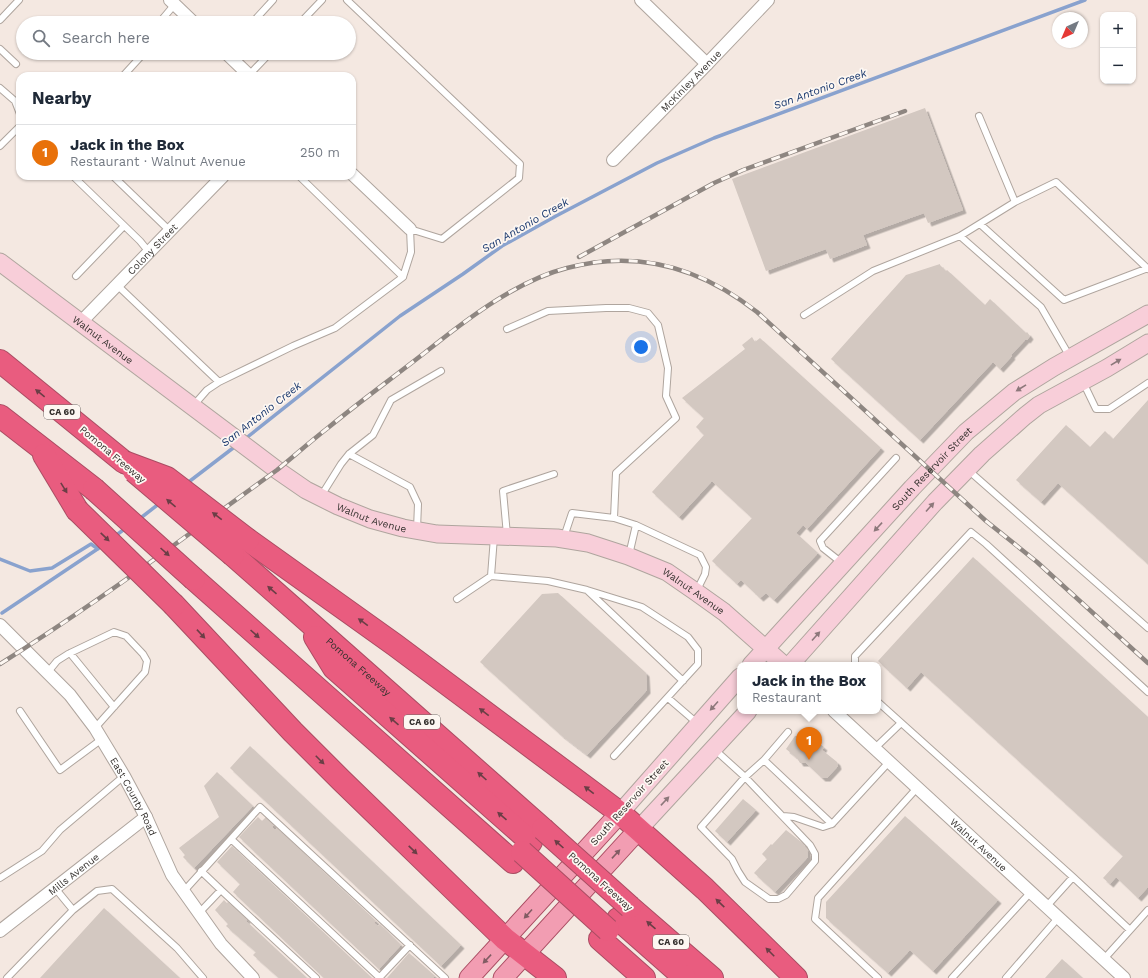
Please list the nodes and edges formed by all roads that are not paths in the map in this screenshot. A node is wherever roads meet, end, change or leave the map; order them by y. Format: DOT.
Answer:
graph roads {
  1 [pos="19,0"];
  2 [pos="273,0"];
  3 [pos="322,0"];
  4 [pos="347,0"];
  5 [pos="641,0"];
  6 [pos="768,0"];
  7 [pos="172,2"];
  8 [pos="163,16"];
  9 [pos="187,16"];
  10 [pos="258,16"];
  11 [pos="307,16"];
  12 [pos="0,20"];
  13 [pos="0,49"];
  14 [pos="138,60"];
  15 [pos="233,60"];
  16 [pos="263,60"];
  17 [pos="16,64"];
  18 [pos="707,64"];
  19 [pos="127,72"];
  20 [pos="246,72"];
  21 [pos="252,72"];
  22 [pos="0,88"];
  23 [pos="16,104"];
  24 [pos="979,116"];
  25 [pos="16,130"];
  26 [pos="0,146"];
  27 [pos="613,160"];
  28 [pos="356,178"];
  29 [pos="77,180"];
  30 [pos="117,180"];
  31 [pos="219,180"];
  32 [pos="303,180"];
  33 [pos="1015,202"];
  34 [pos="980,224"];
  35 [pos="124,226"];
  36 [pos="410,230"];
  37 [pos="170,231"];
  38 [pos="960,236"];
  39 [pos="149,252"];
  40 [pos="0,262"];
  41 [pos="1148,268"];
  42 [pos="76,276"];
  43 [pos="403,277"];
  44 [pos="118,285"];
  45 [pos="1148,314"];
  46 [pos="804,315"];
  47 [pos="81,322"];
  48 [pos="507,329"];
  49 [pos="1148,343"];
  50 [pos="1070,358"];
  51 [pos="0,361"];
  52 [pos="441,371"];
  53 [pos="1082,381"];
  54 [pos="219,382"];
  55 [pos="1148,383"];
  56 [pos="193,406"];
  57 [pos="0,416"];
  58 [pos="36,442"];
  59 [pos="349,454"];
  60 [pos="896,458"];
  61 [pos="124,462"];
  62 [pos="967,469"];
  63 [pos="554,474"];
  64 [pos="321,498"];
  65 [pos="614,518"];
  66 [pos="636,525"];
  67 [pos="417,530"];
  68 [pos="501,536"];
  69 [pos="563,539"];
  70 [pos="629,556"];
  71 [pos="843,564"];
  72 [pos="491,576"];
  73 [pos="587,590"];
  74 [pos="696,592"];
  75 [pos="457,599"];
  76 [pos="0,625"];
  77 [pos="1148,628"];
  78 [pos="766,648"];
  79 [pos="70,653"];
  80 [pos="754,662"];
  81 [pos="781,662"];
  82 [pos="793,662"];
  83 [pos="854,662"];
  84 [pos="48,672"];
  85 [pos="737,680"];
  86 [pos="683,681"];
  87 [pos="1148,692"];
  88 [pos="668,698"];
  89 [pos="881,705"];
  90 [pos="114,707"];
  91 [pos="20,711"];
  92 [pos="745,714"];
  93 [pos="837,714"];
  94 [pos="901,723"];
  95 [pos="699,724"];
  96 [pos="95,728"];
  97 [pos="788,732"];
  98 [pos="102,739"];
  99 [pos="714,749"];
  100 [pos="874,749"];
  101 [pos="614,756"];
  102 [pos="764,760"];
  103 [pos="889,762"];
  104 [pos="124,776"];
  105 [pos="745,777"];
  106 [pos="917,788"];
  107 [pos="620,813"];
  108 [pos="783,816"];
  109 [pos="146,817"];
  110 [pos="832,824"];
  111 [pos="639,830"];
  112 [pos="230,839"];
  113 [pos="527,846"];
  114 [pos="202,871"];
  115 [pos="1073,877"];
  116 [pos="0,878"];
  117 [pos="55,888"];
  118 [pos="221,890"];
  119 [pos="184,891"];
  120 [pos="1030,893"];
  121 [pos="1046,907"];
  122 [pos="73,910"];
  123 [pos="1148,910"];
  124 [pos="199,912"];
  125 [pos="1058,918"];
  126 [pos="614,924"];
  127 [pos="0,930"];
  128 [pos="1130,930"];
  129 [pos="505,939"];
  130 [pos="410,946"];
  131 [pos="523,955"];
  132 [pos="1104,959"];
  133 [pos="7,978"];
  134 [pos="203,978"];
  135 [pos="253,978"];
  136 [pos="316,978"];
  137 [pos="380,978"];
  138 [pos="445,978"];
  139 [pos="469,978"];
  140 [pos="502,978"];
  141 [pos="555,978"];
  142 [pos="644,978"];
  143 [pos="663,978"];
  144 [pos="685,978"];
  145 [pos="712,978"];
  146 [pos="796,978"];
  147 [pos="878,978"];
  148 [pos="952,978"];
  149 [pos="1006,978"];
  150 [pos="1124,978"];
  1 -- 12 [label="lane"];
  2 -- 10 [label="lane"];
  3 -- 11 [label="lane"];
  4 -- 36 [label="lane"];
  5 -- 18 [label="street"];
  6 -- 18 [label="street, McKinley Avenue"];
  7 -- 8 [label="lane"];
  7 -- 9 [label="street"];
  13 -- 17 [label="lane"];
  14 -- 19 [label="lane"];
  15 -- 20 [label="street"];
  16 -- 21 [label="lane"];
  18 -- 27 [label="street, McKinley Avenue"];
  22 -- 23 [label="lane"];
  24 -- 33 [label="lane"];
  25 -- 26 [label="lane"];
  28 -- 36 [label="street"];
  29 -- 35 [label="lane"];
  30 -- 37 [label="lane"];
  31 -- 37 [label="street, Colony Street"];
  32 -- 43 [label="lane"];
  33 -- 34 [label="lane"];
  33 -- 41 [label="lane"];
  34 -- 38 [label="lane"];
  34 -- 41 [label="lane"];
  35 -- 39 [label="lane"];
  35 -- 42 [label="lane"];
  36 -- 43 [label="lane"];
  37 -- 39 [label="street, Colony Street"];
  38 -- 46 [label="lane"];
  38 -- 50 [label="lane"];
  39 -- 44 [label="street, Colony Street"];
  40 -- 47 [label="main road, Walnut Avenue"];
  43 -- 54 [label="lane"];
  44 -- 47 [label="street, Colony Street"];
  44 -- 54 [label="lane"];
  45 -- 50 [label="main road, South Reservoir Street"];
  47 -- 56 [label="main road, Walnut Avenue"];
  48 -- 65 [label="lane"];
  53 -- 49 [label="main road, one-way"];
  50 -- 53 [label="main road"];
  50 -- 71 [label="main road, South Reservoir Street, one-way"];
  61 -- 51 [label="highway, Pomona Freeway / CA 60, one-way"];
  52 -- 59 [label="lane"];
  53 -- 55 [label="lane"];
  53 -- 62 [label="main road"];
  54 -- 56 [label="lane"];
  56 -- 64 [label="main road, Walnut Avenue"];
  57 -- 58 [label="highway, Pomona Freeway / CA 60"];
  58 -- 113 [label="highway, Pomona Freeway / CA 60, one-way, bridge"];
  58 -- 129 [label="highway, one-way, bridge"];
  59 -- 64 [label="lane"];
  59 -- 67 [label="lane"];
  60 -- 71 [label="lane"];
  107 -- 61 [label="highway, one-way, bridge"];
  113 -- 61 [label="highway, Pomona Freeway / CA 60, one-way, bridge"];
  62 -- 77 [label="lane"];
  82 -- 62 [label="main road, one-way"];
  63 -- 68 [label="lane"];
  64 -- 67 [label="main road, Walnut Avenue"];
  65 -- 66 [label="lane"];
  65 -- 69 [label="lane"];
  66 -- 70 [label="lane"];
  66 -- 74 [label="lane"];
  67 -- 68 [label="main road, Walnut Avenue"];
  68 -- 69 [label="main road, Walnut Avenue"];
  68 -- 72 [label="lane"];
  69 -- 70 [label="main road, Walnut Avenue"];
  70 -- 74 [label="main road, Walnut Avenue"];
  71 -- 78 [label="main road, South Reservoir Street"];
  72 -- 73 [label="lane"];
  72 -- 75 [label="lane"];
  73 -- 86 [label="lane"];
  73 -- 86 [label="lane"];
  74 -- 78 [label="main road, Walnut Avenue"];
  76 -- 84 [label="street, East County Road"];
  78 -- 80 [label="main road, South Reservoir Street"];
  78 -- 81 [label="main road, Walnut Avenue"];
  79 -- 84 [label="lane"];
  79 -- 90 [label="lane"];
  79 -- 90 [label="lane"];
  83 -- 87 [label="lane"];
  84 -- 96 [label="street, East County Road"];
  85 -- 95 [label="main road, South Reservoir Street, one-way"];
  86 -- 88 [label="lane"];
  88 -- 95 [label="lane"];
  88 -- 101 [label="lane"];
  89 -- 94 [label="lane"];
  90 -- 96 [label="lane"];
  91 -- 98 [label="lane"];
  92 -- 99 [label="main road"];
  93 -- 100 [label="street, Walnut Avenue"];
  94 -- 100 [label="lane"];
  94 -- 115 [label="lane"];
  95 -- 107 [label="main road, South Reservoir Street"];
  96 -- 98 [label="street, East County Road"];
  97 -- 102 [label="lane"];
  98 -- 104 [label="street, East County Road"];
  99 -- 105 [label="lane"];
  111 -- 99 [label="main road, one-way"];
  100 -- 103 [label="street, Walnut Avenue"];
  102 -- 105 [label="lane"];
  102 -- 110 [label="lane"];
  103 -- 106 [label="street, Walnut Avenue"];
  103 -- 110 [label="lane"];
  104 -- 109 [label="street, East County Road"];
  104 -- 116 [label="lane"];
  105 -- 108 [label="lane"];
  105 -- 108 [label="lane"];
  106 -- 120 [label="street, Walnut Avenue"];
  106 -- 147 [label="lane"];
  107 -- 111 [label="highway"];
  107 -- 129 [label="main road, South Reservoir Street, one-way"];
  108 -- 110 [label="lane"];
  109 -- 117 [label="street, Mills Avenue"];
  109 -- 119 [label="street, East County Road"];
  131 -- 111 [label="main road, one-way"];
  146 -- 111 [label="highway, one-way"];
  112 -- 114 [label="lane"];
  112 -- 130 [label="lane"];
  112 -- 137 [label="lane"];
  126 -- 113 [label="highway, Pomona Freeway / CA 60, one-way, bridge"];
  113 -- 126 [label="highway, Pomona Freeway / CA 60"];
  114 -- 118 [label="lane"];
  114 -- 119 [label="lane"];
  115 -- 121 [label="lane"];
  115 -- 128 [label="lane"];
  117 -- 122 [label="lane"];
  117 -- 127 [label="street, Mills Avenue"];
  118 -- 124 [label="lane"];
  118 -- 136 [label="lane"];
  119 -- 124 [label="street, East County Road"];
  120 -- 121 [label="street, Walnut Avenue"];
  120 -- 148 [label="lane"];
  121 -- 125 [label="street, Walnut Avenue"];
  122 -- 133 [label="lane"];
  122 -- 134 [label="lane"];
  123 -- 128 [label="lane"];
  124 -- 135 [label="street, East County Road"];
  125 -- 132 [label="street, Walnut Avenue"];
  125 -- 149 [label="lane"];
  126 -- 142 [label="highway, Pomona Freeway / CA 60"];
  126 -- 143 [label="highway"];
  126 -- 144 [label="highway"];
  145 -- 126 [label="highway, Pomona Freeway / CA 60, one-way"];
  128 -- 132 [label="lane"];
  129 -- 131 [label="highway"];
  129 -- 139 [label="main road, South Reservoir Street, one-way"];
  130 -- 137 [label="lane"];
  130 -- 138 [label="lane"];
  131 -- 140 [label="main road"];
  131 -- 141 [label="highway"];
  132 -- 150 [label="street, Walnut Avenue"];
}
